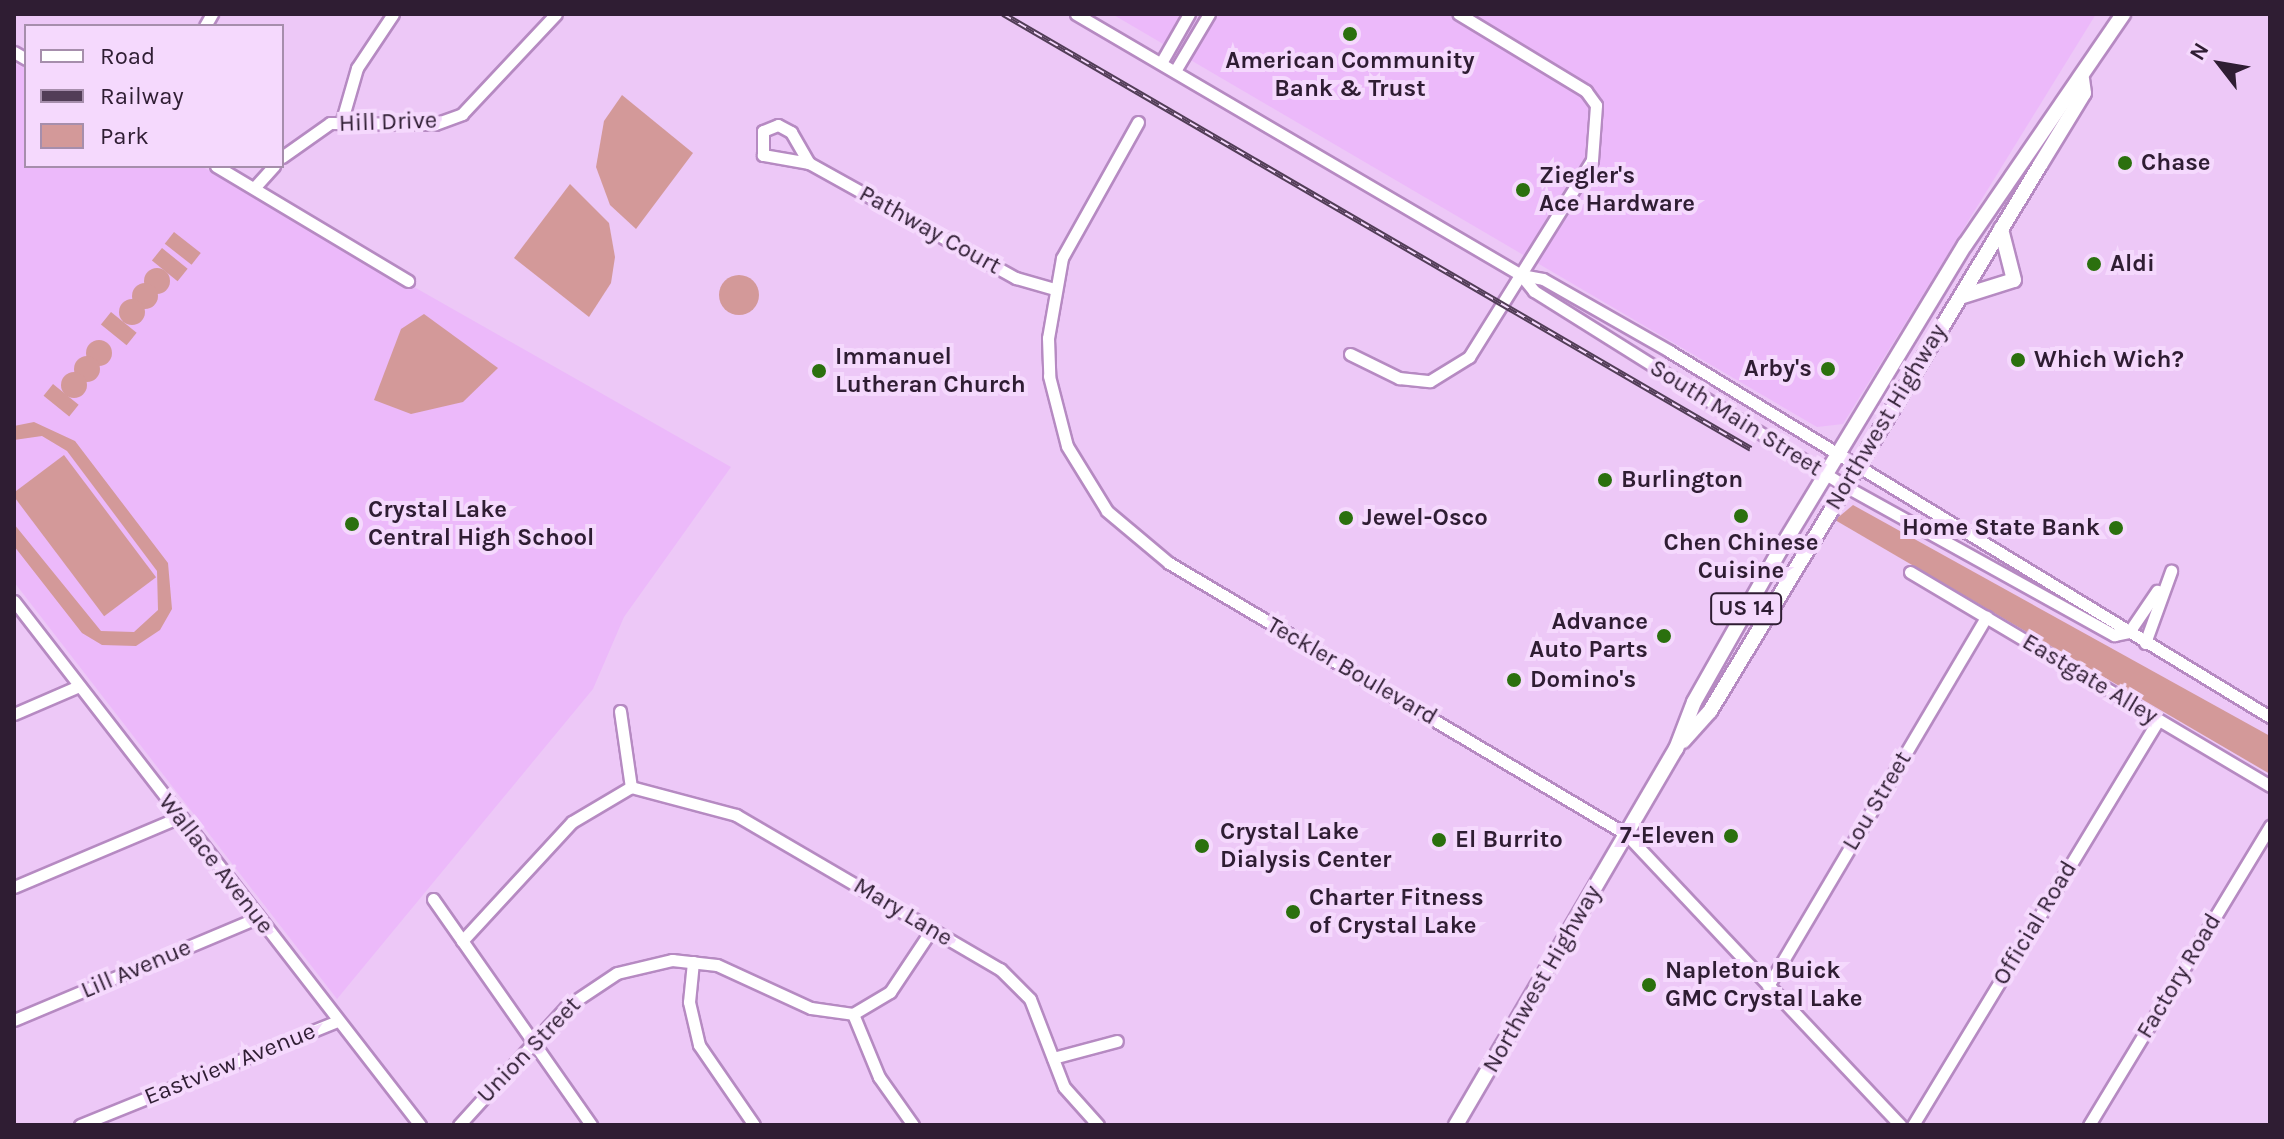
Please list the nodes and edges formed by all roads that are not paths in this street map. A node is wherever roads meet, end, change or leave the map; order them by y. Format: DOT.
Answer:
graph roads {
  1 [pos="393,14"];
  2 [pos="556,14"];
  3 [pos="1076,14"];
  4 [pos="1189,14"];
  5 [pos="1209,14"];
  6 [pos="1459,14"];
  7 [pos="2123,14"];
  8 [pos="1161,63"];
  9 [pos="1175,71"];
  10 [pos="2082,79"];
  11 [pos="342,120"];
  12 [pos="1138,122"];
  13 [pos="284,155"];
  14 [pos="809,163"];
  15 [pos="219,168"];
  16 [pos="272,168"];
  17 [pos="254,188"];
  18 [pos="2001,229"];
  19 [pos="1521,275"];
  20 [pos="408,281"];
  21 [pos="1054,289"];
  22 [pos="1954,304"];
  23 [pos="1350,354"];
  24 [pos="1839,454"];
  25 [pos="1857,466"];
  26 [pos="1827,474"];
  27 [pos="1845,486"];
  28 [pos="1910,572"];
  29 [pos="14,601"];
  30 [pos="1986,617"];
  31 [pos="2129,632"];
  32 [pos="2145,643"];
  33 [pos="79,686"];
  34 [pos="620,711"];
  35 [pos="14,714"];
  36 [pos="2270,717"];
  37 [pos="2158,720"];
  38 [pos="1676,749"];
  39 [pos="2270,786"];
  40 [pos="631,787"];
  41 [pos="180,817"];
  42 [pos="2270,826"];
  43 [pos="1626,834"];
  44 [pos="14,887"];
  45 [pos="433,899"];
  46 [pos="257,918"];
  47 [pos="932,929"];
  48 [pos="462,941"];
  49 [pos="693,962"];
  50 [pos="1768,986"];
  51 [pos="853,1014"];
  52 [pos="14,1020"];
  53 [pos="337,1021"];
  54 [pos="533,1040"];
  55 [pos="1117,1041"];
  56 [pos="1053,1058"];
  57 [pos="80,1125"];
  58 [pos="420,1125"];
  59 [pos="459,1125"];
  60 [pos="591,1125"];
  61 [pos="754,1125"];
  62 [pos="913,1125"];
  63 [pos="1098,1125"];
  64 [pos="1456,1125"];
  65 [pos="1900,1125"];
  66 [pos="1913,1125"];
  67 [pos="2089,1125"];
  1 -- 11 [label="street"];
  2 -- 11 [label="street, Hill Drive"];
  3 -- 8 [label="street, South Main Street"];
  4 -- 8 [label="street"];
  5 -- 9 [label="street"];
  6 -- 19 [label="street"];
  7 -- 10 [label="main road, Northwest Highway / US 14"];
  8 -- 9 [label="street, South Main Street"];
  9 -- 19 [label="street, South Main Street"];
  10 -- 18 [label="main road, Northwest Highway / US 14"];
  10 -- 24 [label="main road, Northwest Highway / US 14"];
  11 -- 13 [label="street, Hill Drive"];
  12 -- 21 [label="street, Teckler Boulevard"];
  14 -- 14 [label="street, Pathway Court"];
  14 -- 21 [label="street, Pathway Court"];
  15 -- 17 [label="street"];
  16 -- 17 [label="street"];
  17 -- 20 [label="street"];
  18 -- 22 [label="main road, Northwest Highway / US 14"];
  18 -- 22 [label="main road"];
  19 -- 23 [label="street"];
  19 -- 24 [label="street, South Main Street"];
  19 -- 26 [label="street, South Main Street"];
  21 -- 43 [label="street, Teckler Boulevard"];
  22 -- 25 [label="main road, Northwest Highway / US 14"];
  24 -- 25 [label="street, South Main Street"];
  24 -- 26 [label="main road, Northwest Highway / US 14"];
  25 -- 27 [label="main road, Northwest Highway / US 14"];
  25 -- 31 [label="street, South Main Street"];
  26 -- 27 [label="street, South Main Street"];
  26 -- 38 [label="main road, Northwest Highway / US 14"];
  27 -- 31 [label="street, South Main Street"];
  27 -- 38 [label="main road, Northwest Highway / US 14"];
  28 -- 30 [label="street, Eastgate Alley"];
  29 -- 33 [label="street, Wallace Avenue"];
  30 -- 37 [label="street, Eastgate Alley"];
  30 -- 50 [label="street, Lou Street"];
  31 -- 32 [label="street, South Main Street"];
  31 -- 32 [label="street"];
  32 -- 36 [label="street, South Main Street"];
  33 -- 35 [label="street"];
  33 -- 41 [label="street, Wallace Avenue"];
  34 -- 40 [label="street"];
  37 -- 39 [label="street, Eastgate Alley"];
  37 -- 66 [label="street, Official Road"];
  38 -- 43 [label="main road, Northwest Highway / US 14"];
  40 -- 47 [label="street, Mary Lane"];
  40 -- 48 [label="street"];
  41 -- 44 [label="street"];
  41 -- 46 [label="street, Wallace Avenue"];
  42 -- 67 [label="street, Factory Road"];
  43 -- 50 [label="street, Teckler Boulevard"];
  43 -- 64 [label="main road, Northwest Highway / US 14"];
  45 -- 48 [label="street"];
  46 -- 52 [label="street, Lill Avenue"];
  46 -- 53 [label="street, Wallace Avenue"];
  47 -- 51 [label="street"];
  47 -- 56 [label="street, Mary Lane"];
  48 -- 54 [label="street"];
  49 -- 51 [label="street, Union Street"];
  49 -- 54 [label="street, Union Street"];
  49 -- 61 [label="street"];
  50 -- 65 [label="street, Teckler Boulevard"];
  51 -- 62 [label="street"];
  53 -- 57 [label="street, Eastview Avenue"];
  53 -- 58 [label="street, Wallace Avenue"];
  54 -- 59 [label="street, Union Street"];
  54 -- 60 [label="street"];
  55 -- 56 [label="street"];
  56 -- 63 [label="street, Mary Lane"];
}
